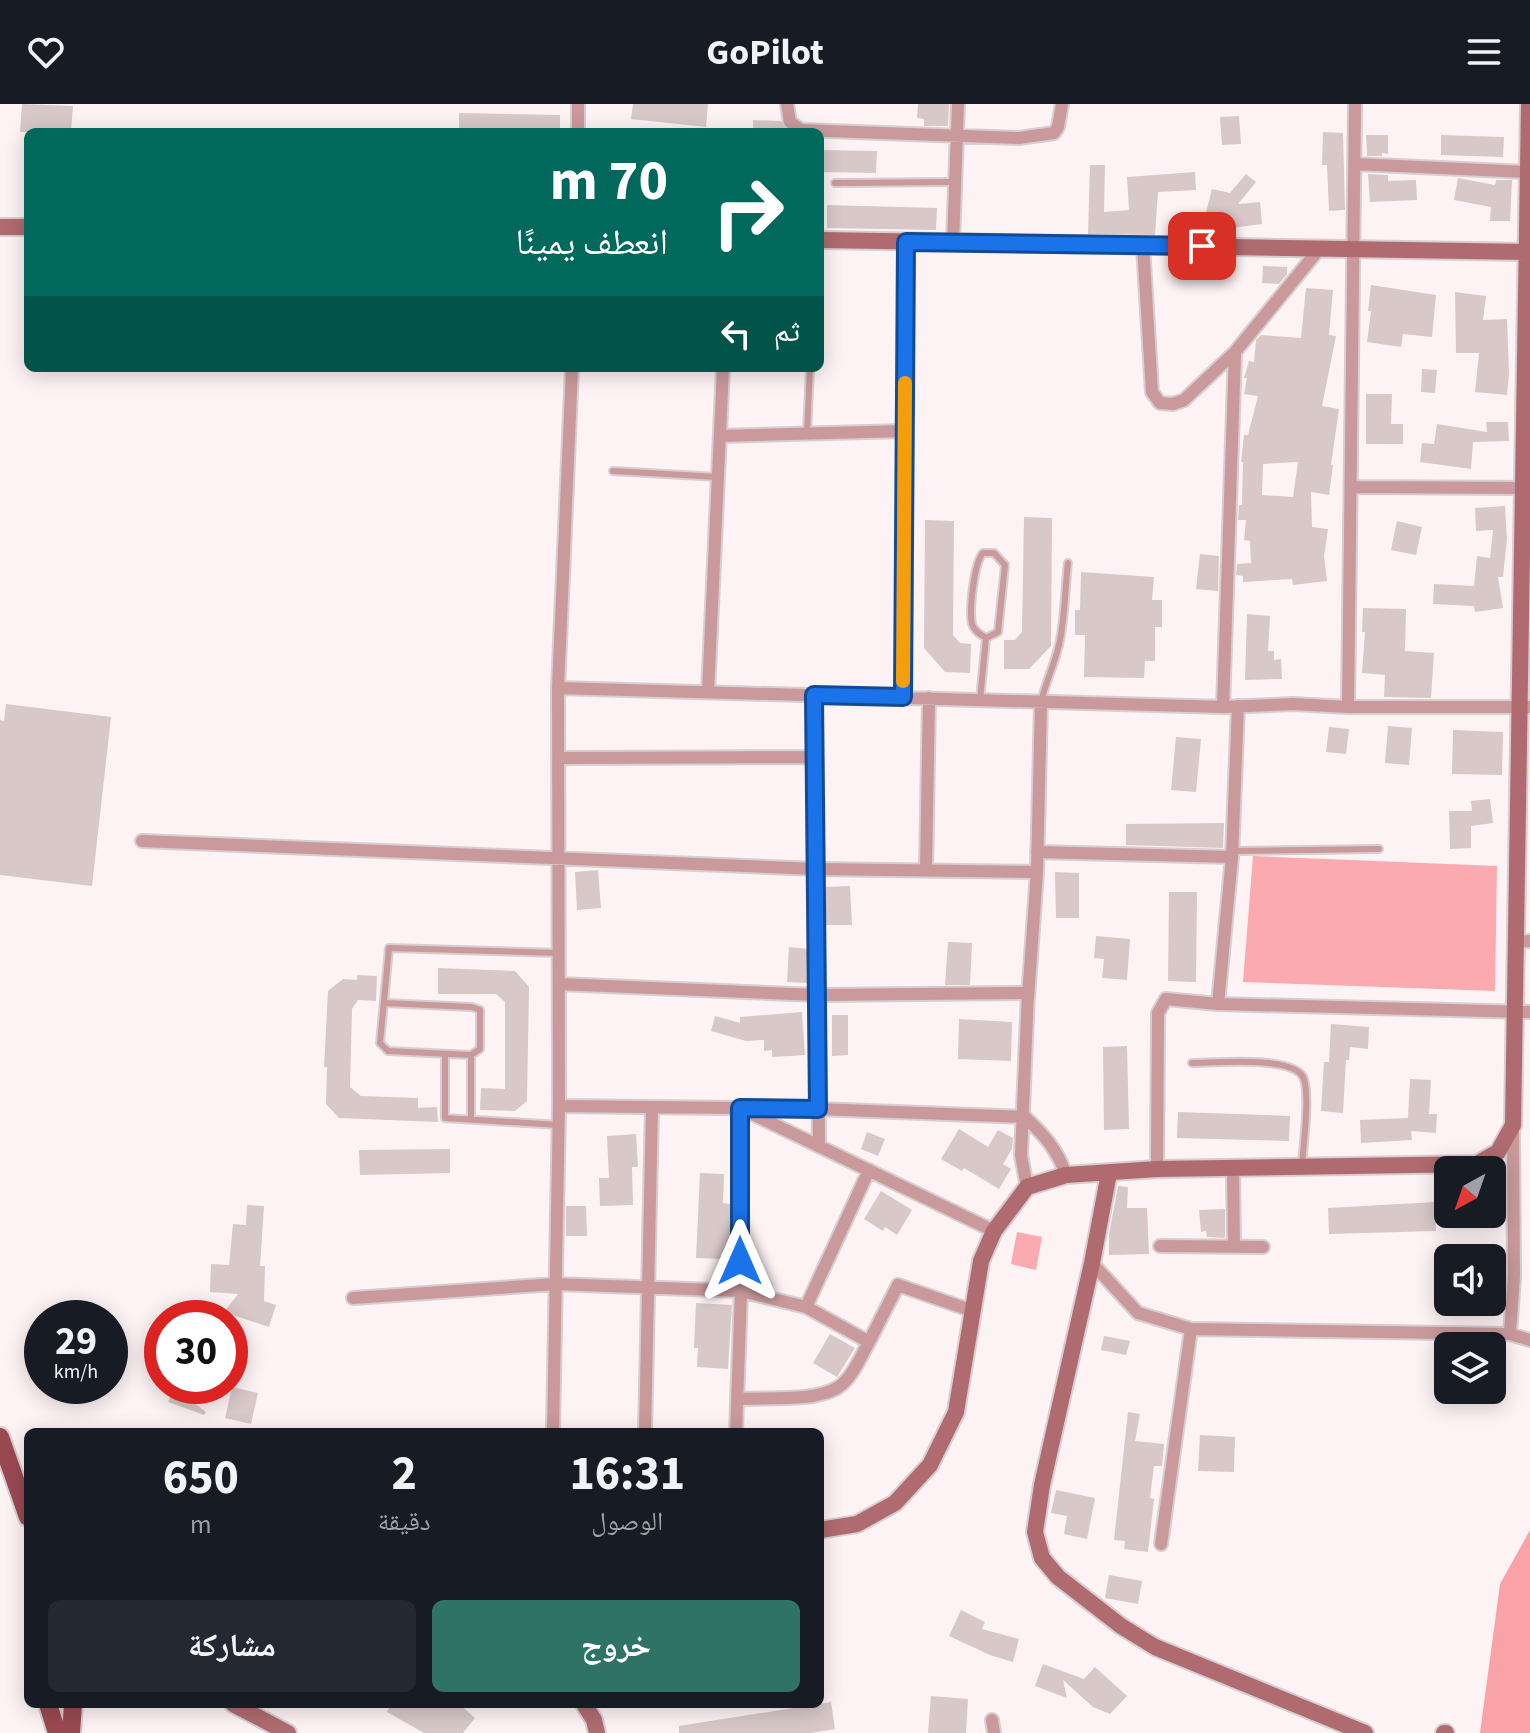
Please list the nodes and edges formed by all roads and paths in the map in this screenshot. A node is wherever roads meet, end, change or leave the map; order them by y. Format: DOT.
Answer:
graph roads {
  1 [pos="578,104"];
  2 [pos="787,104"];
  3 [pos="958,104"];
  4 [pos="1062,104"];
  5 [pos="1355,104"];
  6 [pos="1529,104"];
  7 [pos="578,128"];
  8 [pos="798,128"];
  9 [pos="824,131"];
  10 [pos="956,138"];
  11 [pos="1355,164"];
  12 [pos="1528,172"];
  13 [pos="955,182"];
  14 [pos="835,183"];
  15 [pos="0,227"];
  16 [pos="24,227"];
  17 [pos="1529,231"];
  18 [pos="824,240"];
  19 [pos="906,242"];
  20 [pos="953,242"];
  21 [pos="1143,246"];
  22 [pos="1320,248"];
  23 [pos="1355,249"];
  24 [pos="1527,252"];
  25 [pos="1235,352"];
  26 [pos="572,372"];
  27 [pos="723,372"];
  28 [pos="810,372"];
  29 [pos="904,431"];
  30 [pos="807,433"];
  31 [pos="720,436"];
  32 [pos="613,471"];
  33 [pos="718,477"];
  34 [pos="1352,487"];
  35 [pos="1527,488"];
  36 [pos="1068,563"];
  37 [pos="986,638"];
  38 [pos="558,688"];
  39 [pos="708,692"];
  40 [pos="814,695"];
  41 [pos="903,697"];
  42 [pos="929,698"];
  43 [pos="980,700"];
  44 [pos="1041,702"];
  45 [pos="1238,706"];
  46 [pos="1223,707"];
  47 [pos="1348,707"];
  48 [pos="1527,708"];
  49 [pos="815,757"];
  50 [pos="558,758"];
  51 [pos="142,841"];
  52 [pos="1379,849"];
  53 [pos="1037,852"];
  54 [pos="1232,854"];
  55 [pos="558,859"];
  56 [pos="816,869"];
  57 [pos="926,870"];
  58 [pos="1037,872"];
  59 [pos="1523,942"];
  60 [pos="559,953"];
  61 [pos="559,984"];
  62 [pos="817,995"];
  63 [pos="384,1003"];
  64 [pos="1218,1004"];
  65 [pos="1027,1006"];
  66 [pos="1523,1011"];
  67 [pos="445,1055"];
  68 [pos="471,1055"];
  69 [pos="1192,1063"];
  70 [pos="559,1106"];
  71 [pos="652,1107"];
  72 [pos="740,1108"];
  73 [pos="818,1109"];
  74 [pos="1025,1117"];
  75 [pos="471,1119"];
  76 [pos="559,1125"];
  77 [pos="1513,1125"];
  78 [pos="819,1146"];
  79 [pos="1302,1167"];
  80 [pos="1233,1168"];
  81 [pos="1157,1169"];
  82 [pos="869,1170"];
  83 [pos="1109,1173"];
  84 [pos="1066,1175"];
  85 [pos="1027,1187"];
  86 [pos="994,1231"];
  87 [pos="1160,1246"];
  88 [pos="1234,1247"];
  89 [pos="1263,1247"];
  90 [pos="1092,1263"];
  91 [pos="1514,1276"];
  92 [pos="1530,1277"];
  93 [pos="556,1284"];
  94 [pos="648,1287"];
  95 [pos="741,1291"];
  96 [pos="353,1298"];
  97 [pos="806,1307"];
  98 [pos="973,1311"];
  99 [pos="1191,1329"];
  100 [pos="1510,1334"];
  101 [pos="1530,1340"];
  102 [pos="869,1342"];
  103 [pos="738,1399"];
  104 [pos="553,1428"];
  105 [pos="645,1428"];
  106 [pos="736,1428"];
  107 [pos="0,1437"];
  108 [pos="24,1506"];
  109 [pos="824,1529"];
  110 [pos="1161,1544"];
  111 [pos="49,1708"];
  112 [pos="73,1708"];
  113 [pos="241,1708"];
  114 [pos="586,1708"];
  115 [pos="57,1733"];
  116 [pos="71,1733"];
  117 [pos="288,1733"];
  118 [pos="597,1733"];
  119 [pos="1365,1733"];
  1 -- 7 [label="street"];
  2 -- 8 [label="street"];
  3 -- 10 [label="street"];
  4 -- 10 [label="street"];
  5 -- 11 [label="street"];
  6 -- 12 [label="main road"];
  9 -- 10 [label="street"];
  10 -- 13 [label="street"];
  11 -- 12 [label="street"];
  11 -- 23 [label="street"];
  12 -- 17 [label="main road"];
  13 -- 14 [label="lane"];
  13 -- 20 [label="street"];
  15 -- 16 [label="main road"];
  17 -- 24 [label="main road"];
  18 -- 19 [label="main road"];
  19 -- 20 [label="main road"];
  19 -- 29 [label="street"];
  20 -- 21 [label="main road"];
  21 -- 22 [label="main road"];
  21 -- 25 [label="street"];
  22 -- 23 [label="main road"];
  22 -- 25 [label="street"];
  23 -- 24 [label="main road"];
  23 -- 34 [label="street"];
  24 -- 35 [label="main road"];
  25 -- 46 [label="street"];
  26 -- 38 [label="street"];
  27 -- 31 [label="street"];
  28 -- 30 [label="lane"];
  29 -- 30 [label="street"];
  29 -- 41 [label="street"];
  30 -- 31 [label="street"];
  31 -- 33 [label="street"];
  32 -- 33 [label="lane"];
  33 -- 39 [label="street"];
  34 -- 35 [label="street"];
  34 -- 47 [label="street"];
  35 -- 48 [label="main road"];
  36 -- 44 [label="lane"];
  37 -- 37 [label="lane"];
  37 -- 43 [label="lane"];
  38 -- 39 [label="street"];
  38 -- 50 [label="street"];
  39 -- 40 [label="street"];
  40 -- 41 [label="street"];
  40 -- 49 [label="street"];
  41 -- 42 [label="street"];
  42 -- 43 [label="street"];
  42 -- 57 [label="street"];
  43 -- 44 [label="street"];
  44 -- 46 [label="street"];
  44 -- 53 [label="street"];
  45 -- 46 [label="street"];
  45 -- 47 [label="street"];
  45 -- 54 [label="street"];
  47 -- 48 [label="street"];
  48 -- 59 [label="main road"];
  49 -- 50 [label="street"];
  49 -- 56 [label="street"];
  50 -- 55 [label="street"];
  51 -- 55 [label="street"];
  52 -- 54 [label="lane"];
  53 -- 54 [label="street"];
  53 -- 58 [label="street"];
  54 -- 64 [label="street"];
  55 -- 56 [label="street"];
  55 -- 60 [label="street"];
  56 -- 57 [label="street"];
  56 -- 62 [label="street"];
  57 -- 58 [label="street"];
  58 -- 65 [label="street"];
  59 -- 66 [label="main road"];
  60 -- 61 [label="street"];
  60 -- 63 [label="lane"];
  61 -- 62 [label="street"];
  61 -- 70 [label="street"];
  62 -- 65 [label="street"];
  62 -- 73 [label="street"];
  63 -- 67 [label="lane"];
  63 -- 68 [label="lane"];
  64 -- 66 [label="street"];
  64 -- 81 [label="street"];
  65 -- 74 [label="street"];
  66 -- 77 [label="main road"];
  67 -- 68 [label="lane"];
  67 -- 75 [label="lane"];
  68 -- 75 [label="lane"];
  69 -- 79 [label="lane"];
  70 -- 71 [label="street"];
  70 -- 76 [label="street"];
  71 -- 72 [label="street"];
  71 -- 94 [label="street"];
  72 -- 73 [label="street"];
  72 -- 78 [label="street"];
  72 -- 95 [label="street"];
  73 -- 74 [label="street"];
  73 -- 78 [label="street"];
  74 -- 84 [label="street"];
  74 -- 85 [label="street"];
  75 -- 76 [label="lane"];
  76 -- 93 [label="street"];
  77 -- 79 [label="main road"];
  77 -- 91 [label="street"];
  78 -- 82 [label="street"];
  79 -- 80 [label="main road"];
  80 -- 81 [label="main road"];
  80 -- 88 [label="street"];
  81 -- 83 [label="main road"];
  82 -- 86 [label="street"];
  82 -- 97 [label="street"];
  83 -- 84 [label="main road"];
  83 -- 90 [label="main road"];
  84 -- 85 [label="main road"];
  85 -- 86 [label="main road"];
  86 -- 98 [label="main road"];
  87 -- 88 [label="street"];
  88 -- 89 [label="street"];
  90 -- 99 [label="street"];
  90 -- 119 [label="main road"];
  91 -- 92 [label="street"];
  91 -- 100 [label="street"];
  93 -- 94 [label="street"];
  93 -- 96 [label="street"];
  93 -- 104 [label="street"];
  94 -- 95 [label="street"];
  94 -- 105 [label="street"];
  95 -- 97 [label="street"];
  95 -- 103 [label="street"];
  97 -- 102 [label="street"];
  98 -- 102 [label="street"];
  98 -- 109 [label="main road"];
  99 -- 100 [label="street"];
  99 -- 110 [label="street"];
  100 -- 101 [label="street"];
  102 -- 103 [label="street"];
  103 -- 106 [label="street"];
  107 -- 108 [label="main road"];
  111 -- 115 [label="main road"];
  112 -- 116 [label="main road"];
  113 -- 117 [label="main road"];
  114 -- 118 [label="main road"];
}
